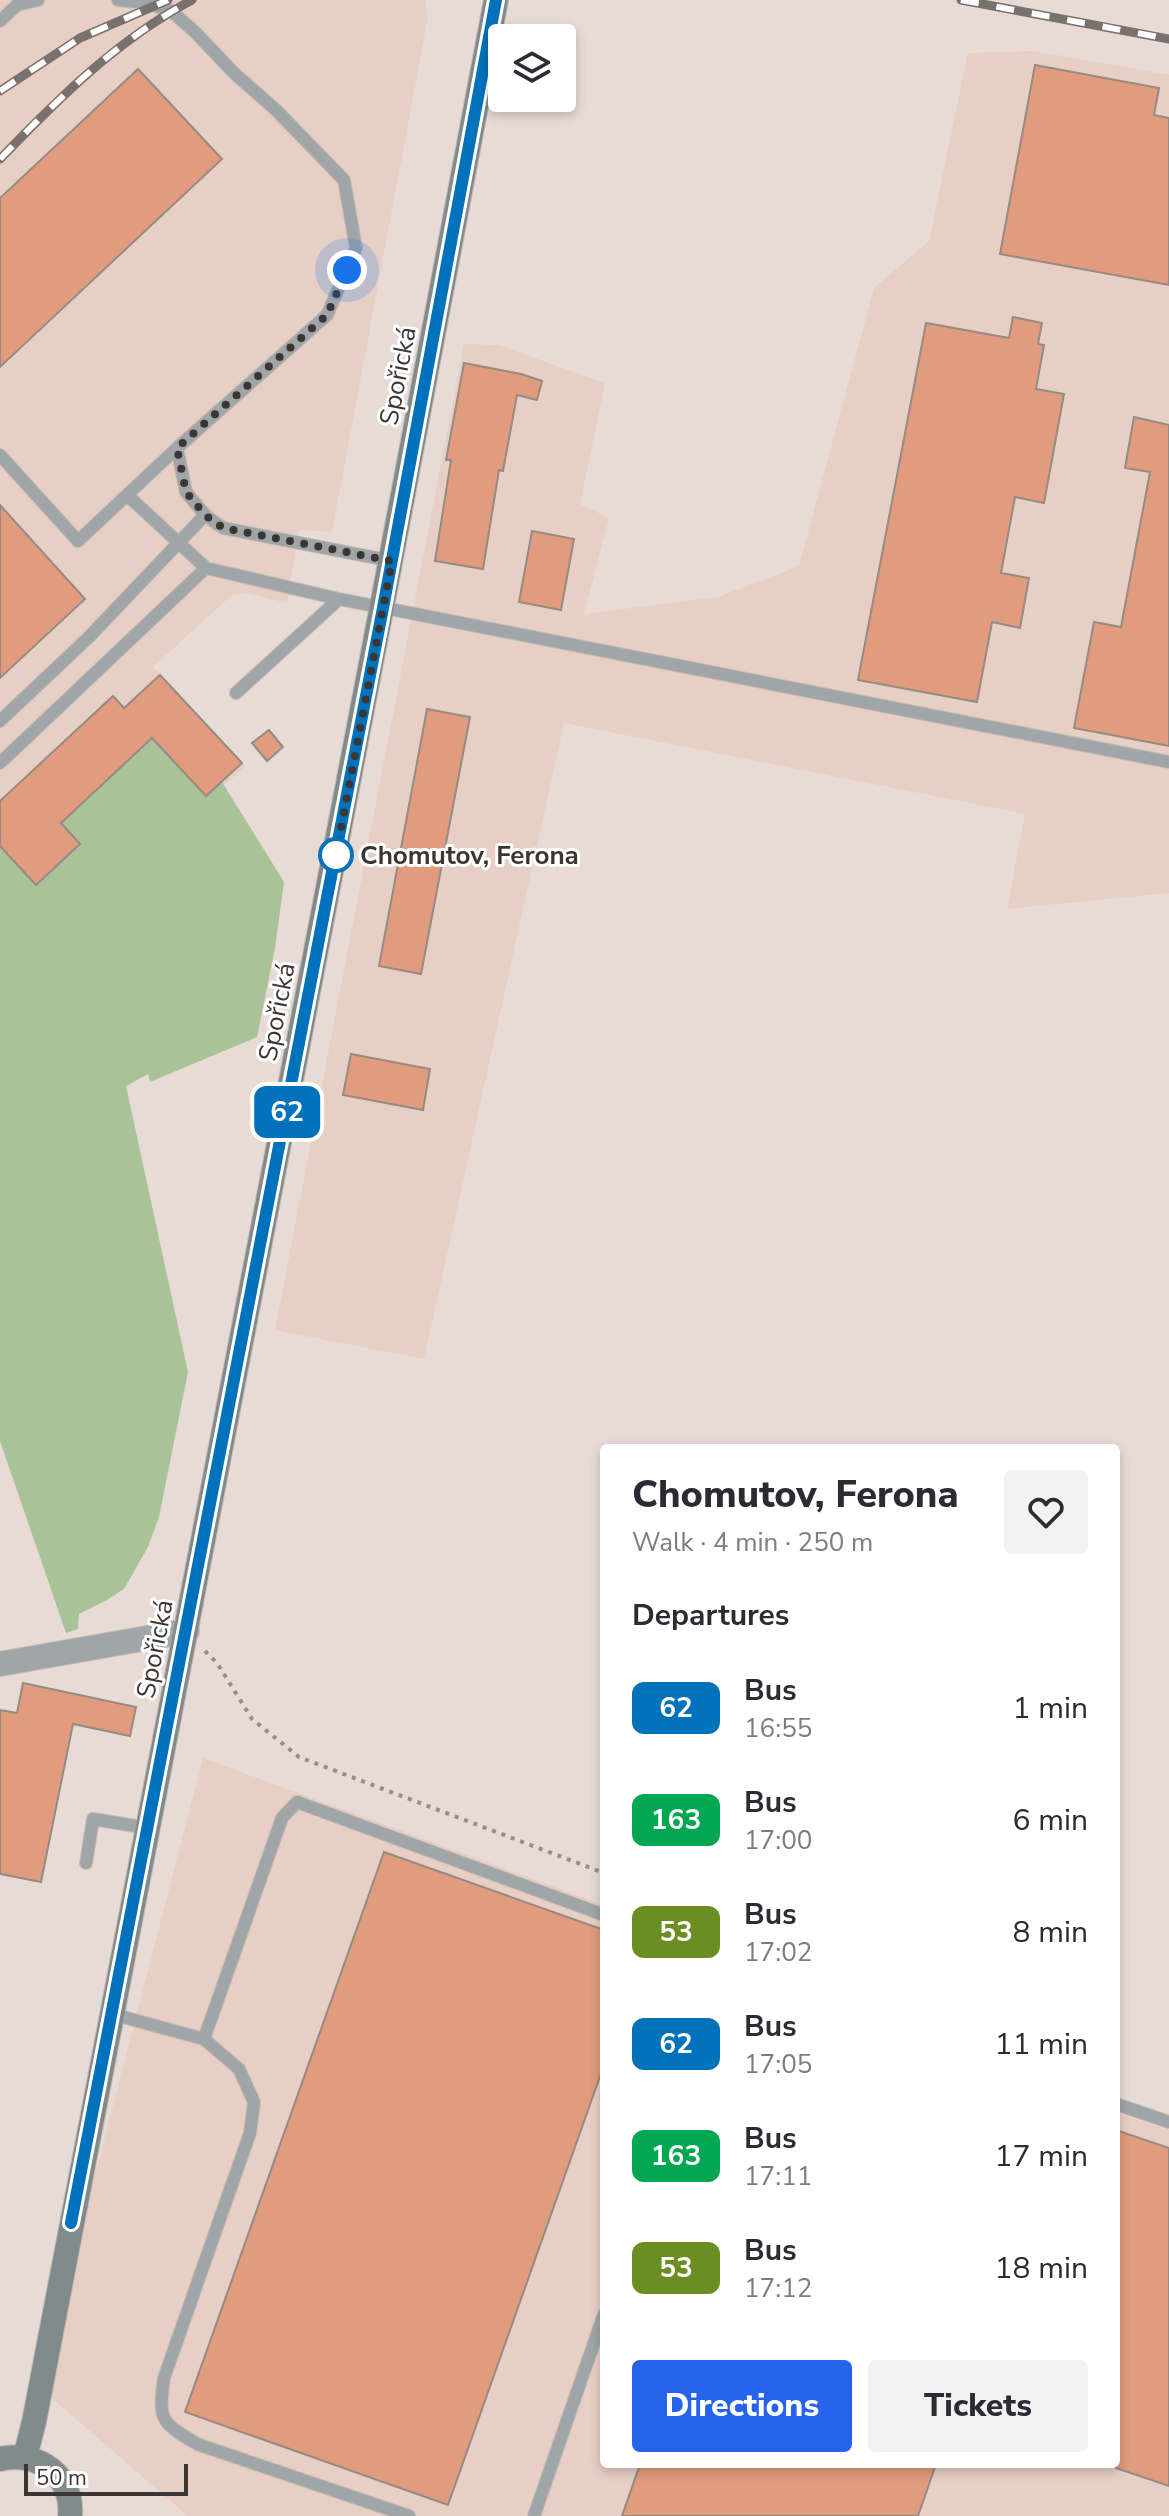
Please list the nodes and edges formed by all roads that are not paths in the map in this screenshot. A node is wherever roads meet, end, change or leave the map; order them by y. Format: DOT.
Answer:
graph roads {
  1 [pos="38,0"];
  2 [pos="118,0"];
  3 [pos="496,0"];
  4 [pos="0,21"];
  5 [pos="177,448"];
  6 [pos="0,455"];
  7 [pos="127,495"];
  8 [pos="205,515"];
  9 [pos="178,541"];
  10 [pos="392,561"];
  11 [pos="206,568"];
  12 [pos="339,599"];
  13 [pos="383,608"];
  14 [pos="236,693"];
  15 [pos="0,721"];
  16 [pos="1169,762"];
  17 [pos="0,763"];
  18 [pos="187,1631"];
  19 [pos="0,1664"];
  20 [pos="148,1828"];
  21 [pos="86,1863"];
  22 [pos="600,1914"];
  23 [pos="112,2014"];
  24 [pos="204,2039"];
  25 [pos="1120,2105"];
  26 [pos="1169,2122"];
  27 [pos="600,2326"];
  28 [pos="25,2457"];
  29 [pos="0,2459"];
  30 [pos="70,2516"];
  31 [pos="409,2516"];
  32 [pos="534,2516"];
  1 -- 4 [label="lane"];
  2 -- 5 [label="lane"];
  3 -- 10 [label="street, Spořická"];
  5 -- 7 [label="lane"];
  5 -- 8 [label="lane"];
  6 -- 7 [label="lane"];
  7 -- 9 [label="lane"];
  8 -- 9 [label="lane"];
  8 -- 10 [label="lane"];
  9 -- 11 [label="lane"];
  9 -- 15 [label="lane"];
  10 -- 13 [label="street, Spořická"];
  11 -- 12 [label="lane"];
  11 -- 17 [label="lane"];
  12 -- 13 [label="lane"];
  12 -- 14 [label="lane"];
  13 -- 16 [label="lane"];
  13 -- 18 [label="street, Spořická"];
  18 -- 19 [label="street"];
  18 -- 20 [label="street, Spořická"];
  20 -- 21 [label="lane"];
  20 -- 23 [label="street, Spořická"];
  22 -- 24 [label="lane"];
  23 -- 24 [label="lane"];
  23 -- 28 [label="street, Spořická"];
  24 -- 31 [label="lane"];
  25 -- 26 [label="lane"];
  27 -- 32 [label="lane"];
  28 -- 29 [label="street"];
  28 -- 30 [label="street"];
}
